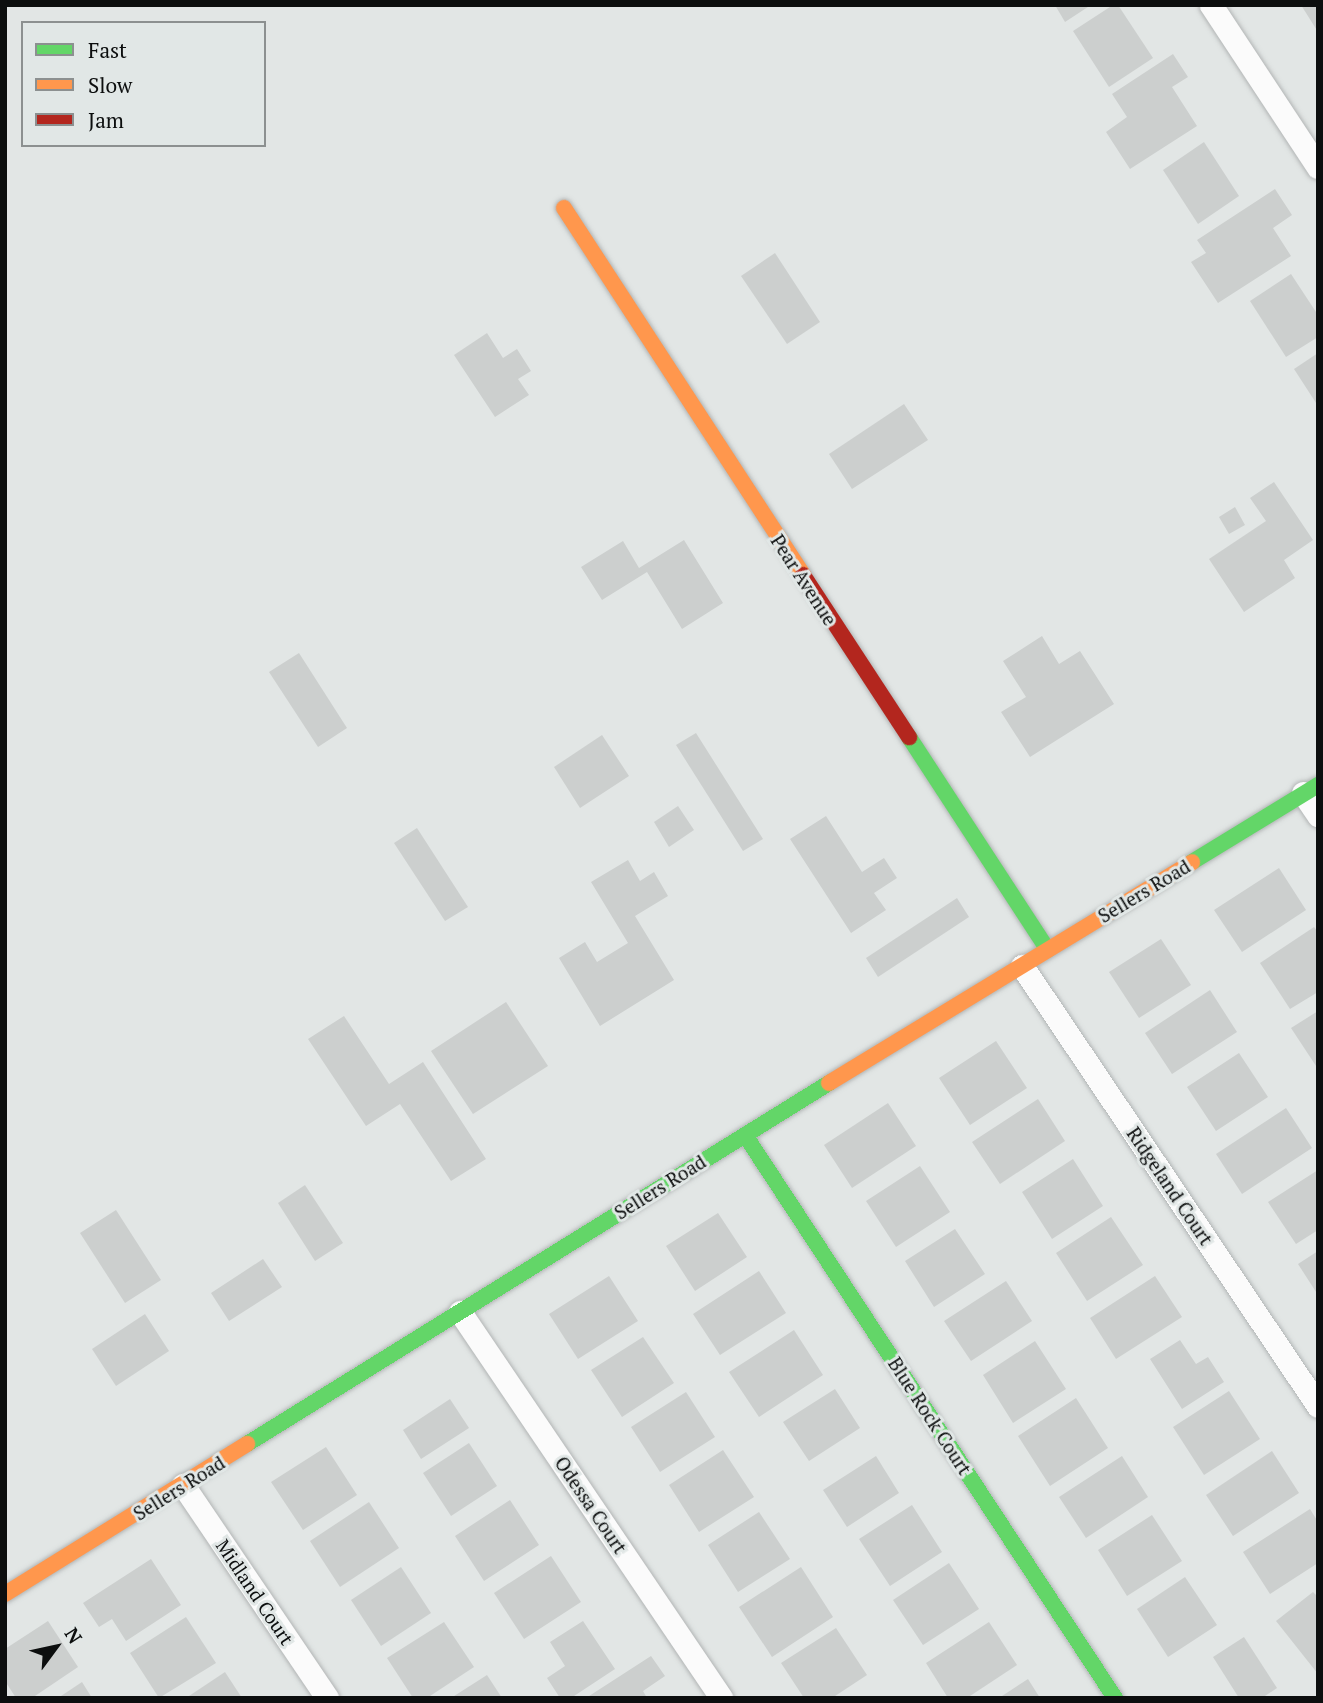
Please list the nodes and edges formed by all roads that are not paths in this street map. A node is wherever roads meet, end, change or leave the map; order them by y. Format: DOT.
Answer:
graph roads {
  1 [pos="1211,5"];
  2 [pos="1318,167"];
  3 [pos="564,208"];
  4 [pos="1311,789"];
  5 [pos="1318,815"];
  6 [pos="1048,950"];
  7 [pos="1022,966"];
  8 [pos="745,1135"];
  9 [pos="460,1312"];
  10 [pos="1318,1406"];
  11 [pos="183,1485"];
  12 [pos="5,1594"];
  13 [pos="327,1698"];
  14 [pos="721,1698"];
  15 [pos="1115,1698"];
  1 -- 2 [label="street"];
  3 -- 6 [label="street, Pear Avenue"];
  4 -- 5 [label="street"];
  4 -- 6 [label="street, Sellers Road"];
  6 -- 7 [label="street, Sellers Road"];
  7 -- 8 [label="street, Sellers Road"];
  7 -- 10 [label="street, Ridgeland Court"];
  8 -- 9 [label="street, Sellers Road"];
  8 -- 15 [label="street, Blue Rock Court"];
  9 -- 11 [label="street, Sellers Road"];
  9 -- 14 [label="street, Odessa Court"];
  11 -- 12 [label="street, Sellers Road"];
  11 -- 13 [label="street, Midland Court"];
}
